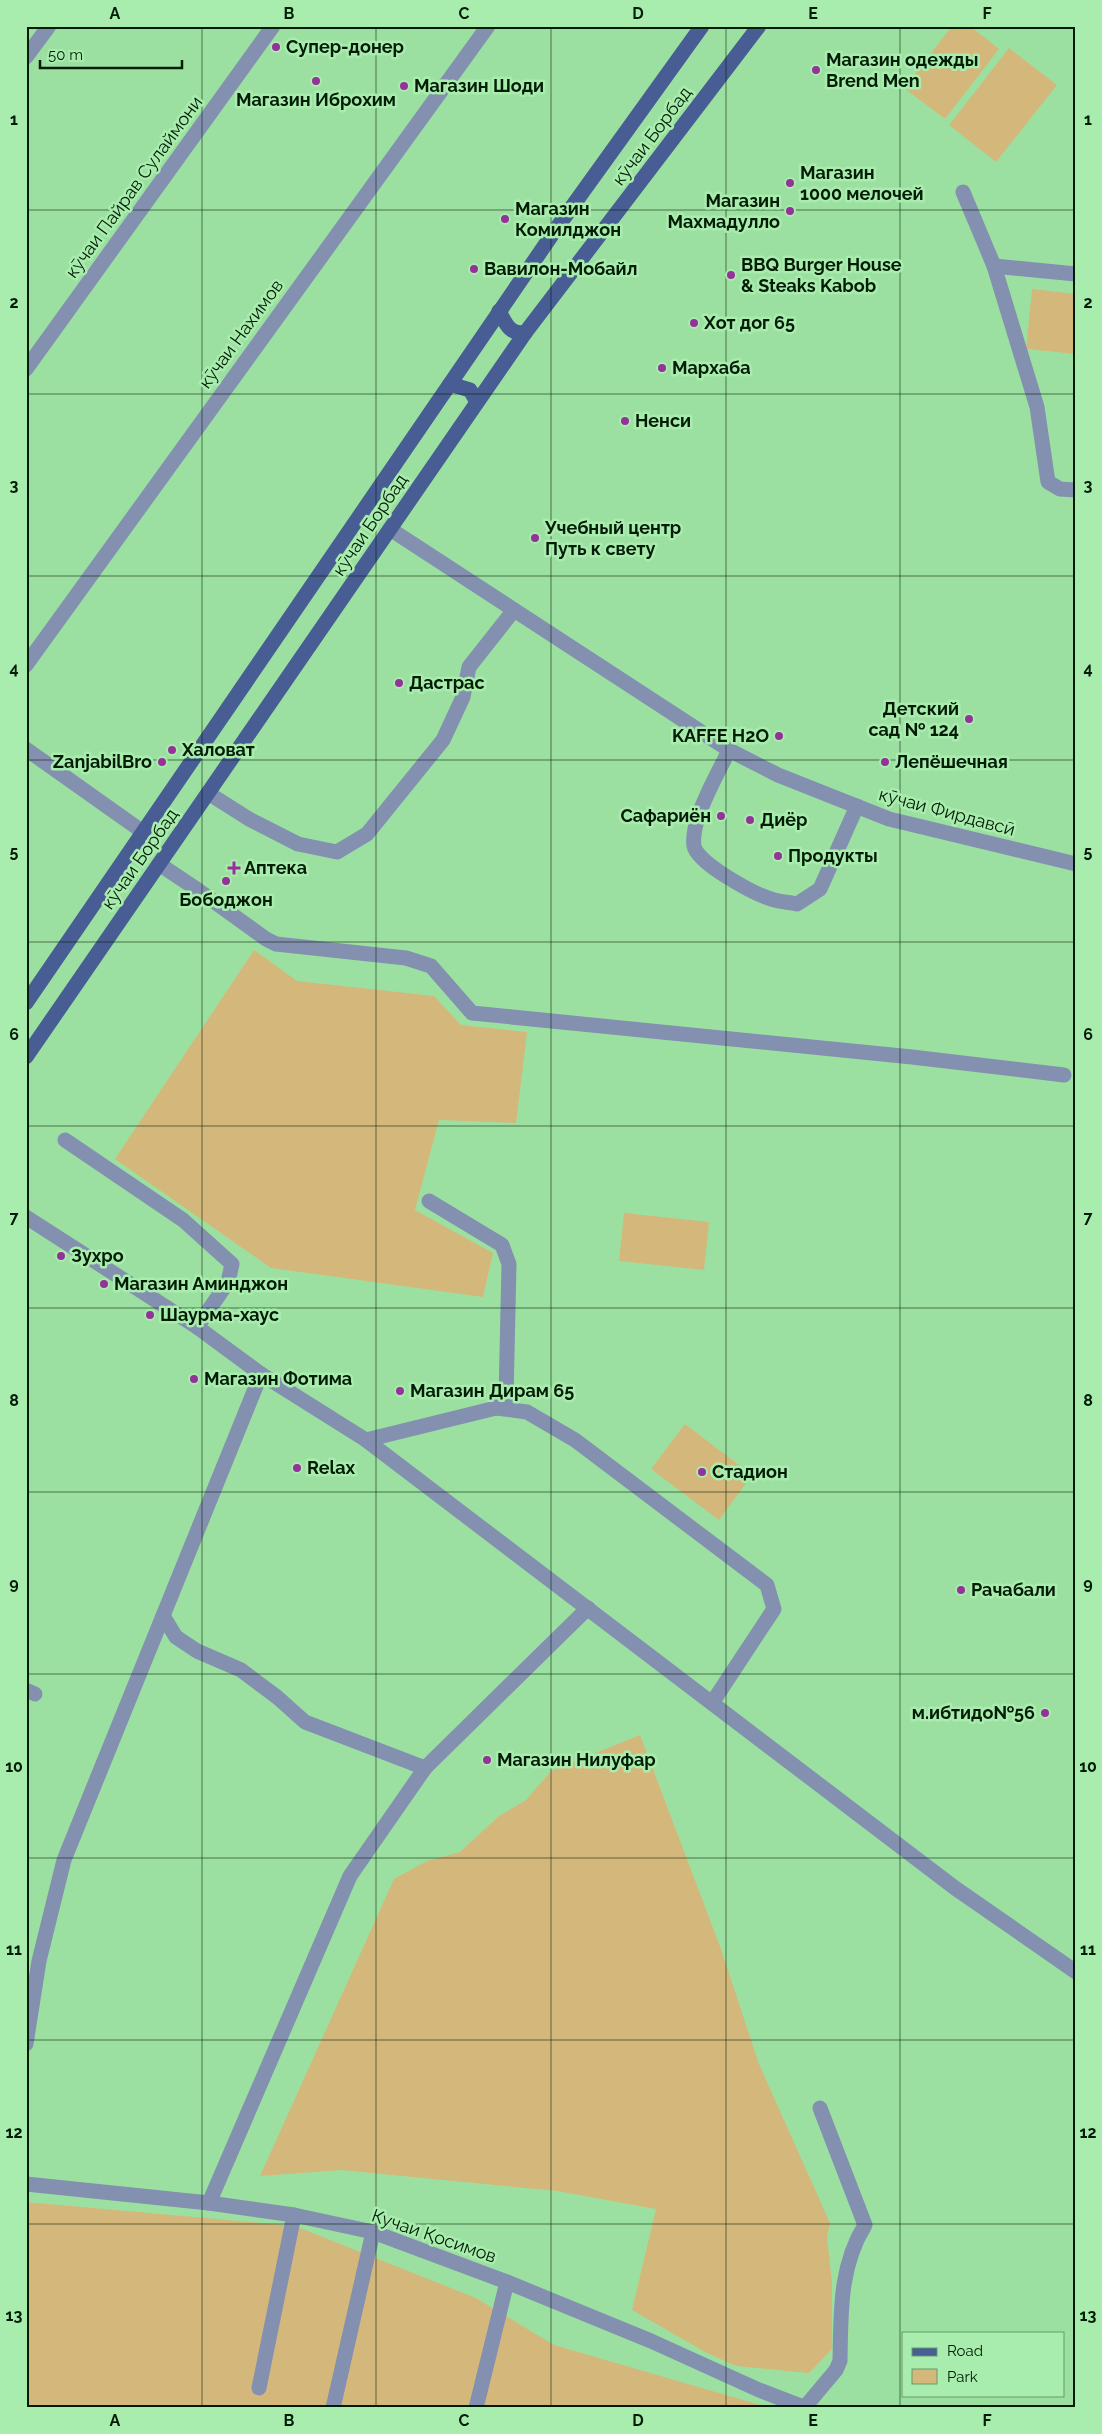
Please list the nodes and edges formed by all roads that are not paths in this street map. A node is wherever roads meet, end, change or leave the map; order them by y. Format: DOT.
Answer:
graph roads {
  1 [pos="49,26"];
  2 [pos="273,26"];
  3 [pos="488,26"];
  4 [pos="702,26"];
  5 [pos="759,26"];
  6 [pos="26,57"];
  7 [pos="964,192"];
  8 [pos="994,266"];
  9 [pos="1076,274"];
  10 [pos="499,312"];
  11 [pos="525,333"];
  12 [pos="26,369"];
  13 [pos="450,384"];
  14 [pos="477,402"];
  15 [pos="1076,490"];
  16 [pos="390,529"];
  17 [pos="514,610"];
  18 [pos="26,665"];
  19 [pos="26,749"];
  20 [pos="729,750"];
  21 [pos="208,793"];
  22 [pos="857,806"];
  23 [pos="143,832"];
  24 [pos="159,864"];
  25 [pos="1076,864"];
  26 [pos="26,1003"];
  27 [pos="26,1057"];
  28 [pos="1064,1075"];
  29 [pos="65,1140"];
  30 [pos="429,1201"];
  31 [pos="26,1217"];
  32 [pos="197,1327"];
  33 [pos="261,1374"];
  34 [pos="496,1408"];
  35 [pos="366,1440"];
  36 [pos="588,1608"];
  37 [pos="163,1616"];
  38 [pos="712,1703"];
  39 [pos="425,1768"];
  40 [pos="33,1959"];
  41 [pos="1076,1972"];
  42 [pos="26,2044"];
  43 [pos="820,2108"];
  44 [pos="26,2184"];
  45 [pos="209,2203"];
  46 [pos="294,2215"];
  47 [pos="373,2232"];
  48 [pos="506,2282"];
  49 [pos="258,2388"];
  50 [pos="333,2408"];
  51 [pos="476,2408"];
  52 [pos="805,2408"];
  1 -- 6 [label="street"];
  2 -- 12 [label="street, кӯчаи Пайрав Сулаймони"];
  3 -- 18 [label="street, кӯчаи Нахимов"];
  4 -- 10 [label="main road, кӯчаи Борбад"];
  5 -- 11 [label="main road, кӯчаи Борбад"];
  7 -- 8 [label="street"];
  8 -- 9 [label="street"];
  8 -- 15 [label="street"];
  10 -- 11 [label="main road"];
  10 -- 13 [label="main road, кӯчаи Борбад"];
  11 -- 14 [label="main road, кӯчаи Борбад"];
  13 -- 14 [label="main road"];
  13 -- 23 [label="main road, кӯчаи Борбад"];
  14 -- 16 [label="main road, кӯчаи Борбад"];
  16 -- 17 [label="street, кӯчаи Фирдавсӣ"];
  16 -- 21 [label="main road, кӯчаи Борбад"];
  17 -- 20 [label="street, кӯчаи Фирдавсӣ"];
  17 -- 21 [label="street"];
  19 -- 23 [label="street"];
  20 -- 22 [label="street, кӯчаи Фирдавсӣ"];
  20 -- 22 [label="street"];
  21 -- 24 [label="main road, кӯчаи Борбад"];
  22 -- 25 [label="street, кӯчаи Фирдавсӣ"];
  23 -- 26 [label="main road, кӯчаи Борбад"];
  24 -- 27 [label="main road, кӯчаи Борбад"];
  24 -- 28 [label="street"];
  29 -- 32 [label="street"];
  30 -- 34 [label="street"];
  31 -- 32 [label="street"];
  32 -- 33 [label="street"];
  33 -- 35 [label="street"];
  33 -- 37 [label="street"];
  34 -- 35 [label="street"];
  34 -- 38 [label="street"];
  35 -- 36 [label="street"];
  36 -- 38 [label="street"];
  36 -- 39 [label="street"];
  37 -- 39 [label="street"];
  37 -- 40 [label="street"];
  38 -- 41 [label="street"];
  39 -- 45 [label="street"];
  40 -- 42 [label="street"];
  43 -- 52 [label="street"];
  44 -- 45 [label="street, Кучаи Қосимов"];
  45 -- 46 [label="street, Кучаи Қосимов"];
  46 -- 47 [label="street, Кучаи Қосимов"];
  46 -- 49 [label="street"];
  47 -- 48 [label="street, Кучаи Қосимов"];
  47 -- 50 [label="street"];
  48 -- 51 [label="street"];
  48 -- 52 [label="street, Кучаи Қосимов"];
}
